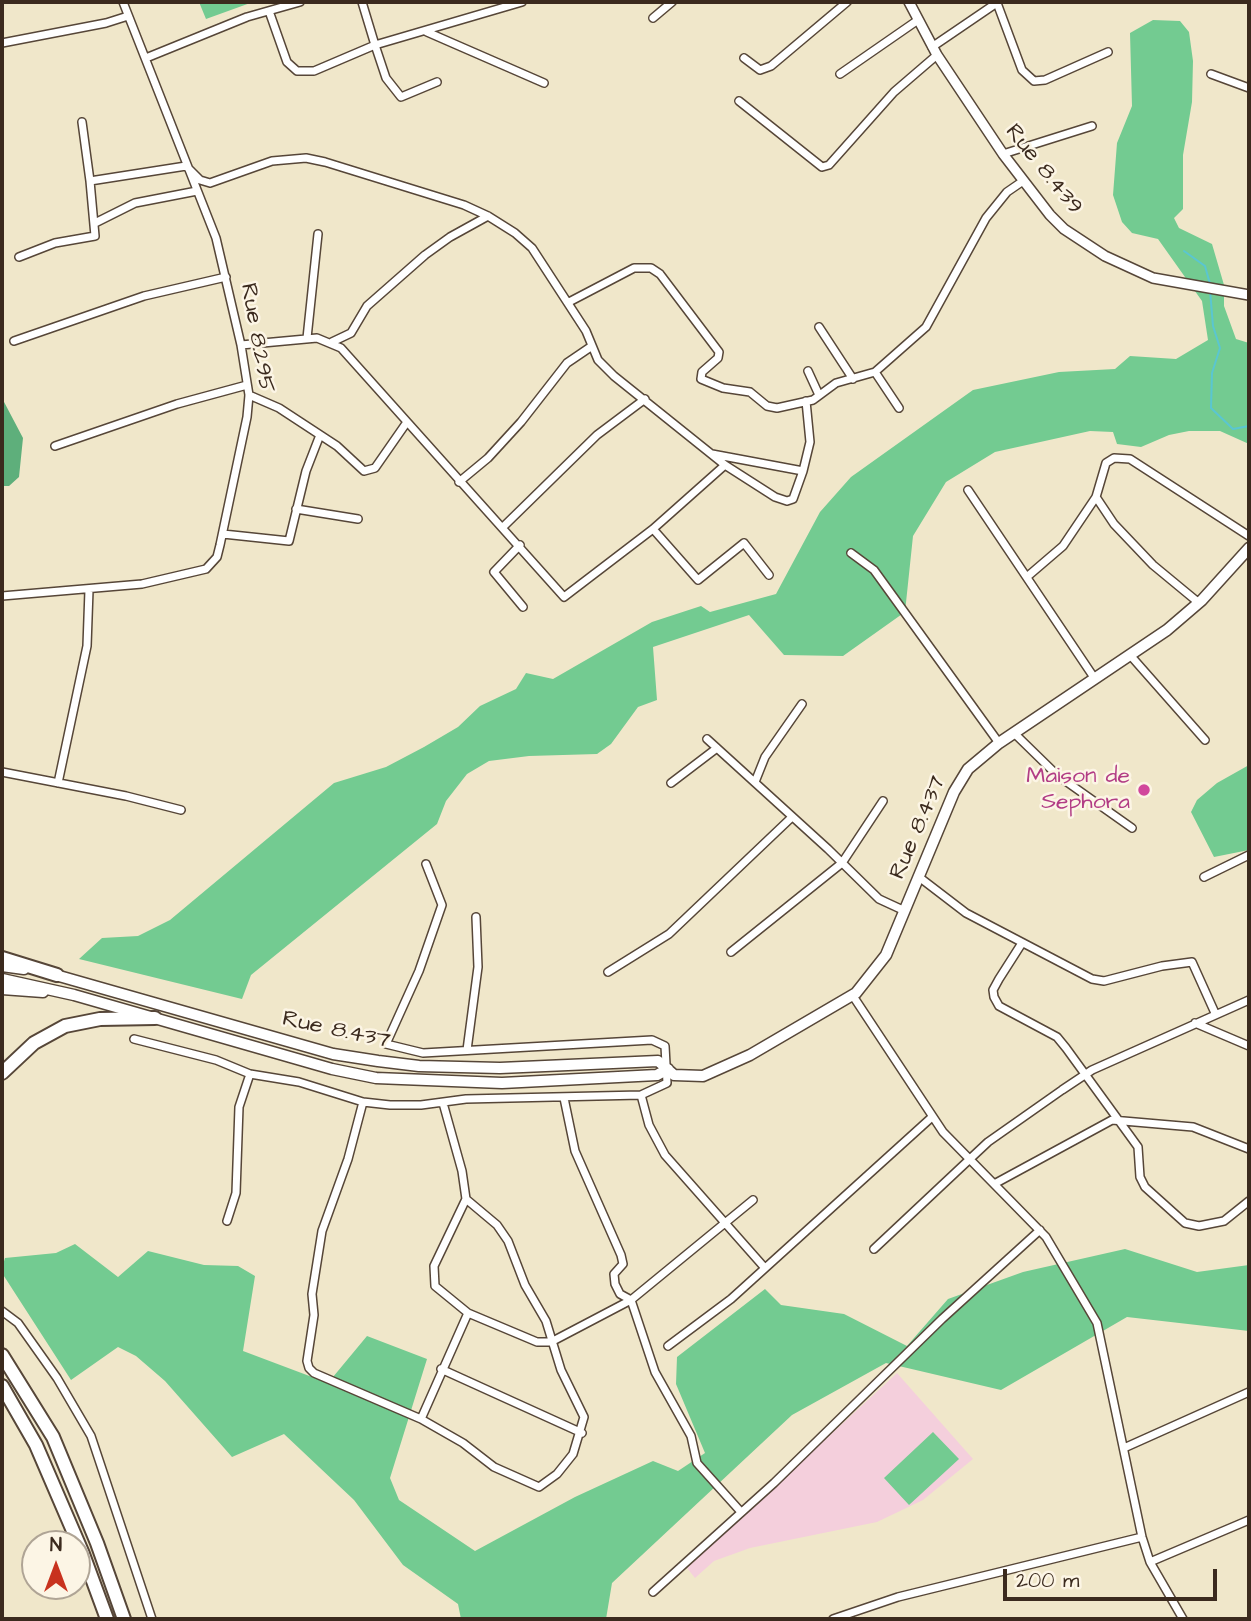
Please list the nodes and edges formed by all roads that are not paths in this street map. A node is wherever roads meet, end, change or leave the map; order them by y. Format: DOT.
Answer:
graph roads {
  1 [pos="123,2"];
  2 [pos="300,2"];
  3 [pos="362,2"];
  4 [pos="522,2"];
  5 [pos="672,2"];
  6 [pos="847,2"];
  7 [pos="909,2"];
  8 [pos="998,2"];
  9 [pos="269,11"];
  10 [pos="128,16"];
  11 [pos="653,18"];
  12 [pos="918,20"];
  13 [pos="426,32"];
  14 [pos="2,43"];
  15 [pos="375,45"];
  16 [pos="935,51"];
  17 [pos="1108,52"];
  18 [pos="146,58"];
  19 [pos="744,58"];
  20 [pos="840,74"];
  21 [pos="1211,74"];
  22 [pos="437,82"];
  23 [pos="544,83"];
  24 [pos="1249,88"];
  25 [pos="739,101"];
  26 [pos="82,122"];
  27 [pos="1093,126"];
  28 [pos="1003,154"];
  29 [pos="186,166"];
  30 [pos="90,181"];
  31 [pos="1023,181"];
  32 [pos="197,191"];
  33 [pos="488,216"];
  34 [pos="95,223"];
  35 [pos="318,234"];
  36 [pos="19,257"];
  37 [pos="226,277"];
  38 [pos="1249,295"];
  39 [pos="569,302"];
  40 [pos="819,327"];
  41 [pos="307,338"];
  42 [pos="14,341"];
  43 [pos="332,342"];
  44 [pos="241,345"];
  45 [pos="592,346"];
  46 [pos="808,371"];
  47 [pos="875,372"];
  48 [pos="853,379"];
  49 [pos="247,385"];
  50 [pos="249,395"];
  51 [pos="819,395"];
  52 [pos="645,399"];
  53 [pos="806,401"];
  54 [pos="899,408"];
  55 [pos="407,422"];
  56 [pos="320,435"];
  57 [pos="55,446"];
  58 [pos="711,454"];
  59 [pos="725,465"];
  60 [pos="803,471"];
  61 [pos="458,482"];
  62 [pos="968,489"];
  63 [pos="1096,498"];
  64 [pos="296,509"];
  65 [pos="358,519"];
  66 [pos="503,527"];
  67 [pos="653,529"];
  68 [pos="223,534"];
  69 [pos="1249,536"];
  70 [pos="520,545"];
  71 [pos="1249,548"];
  72 [pos="851,553"];
  73 [pos="769,575"];
  74 [pos="1028,576"];
  75 [pos="89,590"];
  76 [pos="2,596"];
  77 [pos="1199,603"];
  78 [pos="523,607"];
  79 [pos="1130,655"];
  80 [pos="1096,679"];
  81 [pos="802,704"];
  82 [pos="1014,733"];
  83 [pos="706,739"];
  84 [pos="1205,740"];
  85 [pos="999,743"];
  86 [pos="717,748"];
  87 [pos="2,772"];
  88 [pos="671,782"];
  89 [pos="755,782"];
  90 [pos="58,783"];
  91 [pos="883,801"];
  92 [pos="181,810"];
  93 [pos="793,817"];
  94 [pos="1132,828"];
  95 [pos="1249,855"];
  96 [pos="842,863"];
  97 [pos="426,864"];
  98 [pos="919,877"];
  99 [pos="1204,877"];
  100 [pos="905,911"];
  101 [pos="476,917"];
  102 [pos="1022,943"];
  103 [pos="732,952"];
  104 [pos="2,958"];
  105 [pos="2,966"];
  106 [pos="608,972"];
  107 [pos="57,975"];
  108 [pos="2,979"];
  109 [pos="2,989"];
  110 [pos="75,995"];
  111 [pos="853,996"];
  112 [pos="1249,1000"];
  113 [pos="1214,1013"];
  114 [pos="155,1018"];
  115 [pos="1195,1023"];
  116 [pos="134,1039"];
  117 [pos="1249,1046"];
  118 [pos="467,1050"];
  119 [pos="668,1069"];
  120 [pos="2,1073"];
  121 [pos="250,1074"];
  122 [pos="1085,1075"];
  123 [pos="641,1095"];
  124 [pos="564,1098"];
  125 [pos="363,1102"];
  126 [pos="443,1103"];
  127 [pos="932,1117"];
  128 [pos="1117,1120"];
  129 [pos="1249,1149"];
  130 [pos="968,1160"];
  131 [pos="996,1183"];
  132 [pos="466,1199"];
  133 [pos="753,1200"];
  134 [pos="1249,1201"];
  135 [pos="227,1221"];
  136 [pos="725,1225"];
  137 [pos="1040,1230"];
  138 [pos="874,1249"];
  139 [pos="764,1267"];
  140 [pos="631,1300"];
  141 [pos="2,1311"];
  142 [pos="468,1313"];
  143 [pos="551,1342"];
  144 [pos="668,1346"];
  145 [pos="2,1355"];
  146 [pos="441,1369"];
  147 [pos="2,1387"];
  148 [pos="1249,1392"];
  149 [pos="421,1419"];
  150 [pos="582,1433"];
  151 [pos="1124,1448"];
  152 [pos="741,1512"];
  153 [pos="1249,1520"];
  154 [pos="1142,1537"];
  155 [pos="1150,1562"];
  156 [pos="653,1592"];
  157 [pos="107,1619"];
  158 [pos="124,1619"];
  159 [pos="152,1619"];
  160 [pos="832,1619"];
  161 [pos="1182,1619"];
  1 -- 10 [label="street, Rue 8.295"];
  2 -- 9 [label="street"];
  3 -- 15 [label="street"];
  4 -- 13 [label="street"];
  5 -- 11 [label="street"];
  6 -- 19 [label="street"];
  7 -- 12 [label="street, Rue 8.439"];
  8 -- 16 [label="street"];
  8 -- 17 [label="street"];
  9 -- 15 [label="street"];
  9 -- 18 [label="street"];
  10 -- 14 [label="street"];
  10 -- 18 [label="street, Rue 8.295"];
  12 -- 16 [label="street, Rue 8.439"];
  12 -- 20 [label="street"];
  13 -- 15 [label="street"];
  13 -- 23 [label="street"];
  15 -- 22 [label="street"];
  16 -- 25 [label="street"];
  16 -- 28 [label="street, Rue 8.439"];
  18 -- 29 [label="street, Rue 8.295"];
  21 -- 24 [label="street"];
  26 -- 30 [label="street"];
  27 -- 28 [label="street"];
  28 -- 31 [label="street, Rue 8.439"];
  29 -- 30 [label="street"];
  29 -- 32 [label="street, Rue 8.295"];
  29 -- 33 [label="street"];
  30 -- 34 [label="street"];
  31 -- 38 [label="street, Rue 8.439"];
  31 -- 47 [label="street"];
  32 -- 34 [label="street"];
  32 -- 37 [label="street, Rue 8.295"];
  33 -- 39 [label="street"];
  33 -- 43 [label="street"];
  34 -- 36 [label="street"];
  35 -- 41 [label="street"];
  37 -- 42 [label="street"];
  37 -- 44 [label="street, Rue 8.295"];
  39 -- 45 [label="street"];
  39 -- 53 [label="street"];
  40 -- 48 [label="street"];
  41 -- 43 [label="street"];
  41 -- 44 [label="street"];
  43 -- 55 [label="street"];
  44 -- 49 [label="street, Rue 8.295"];
  45 -- 52 [label="street"];
  45 -- 61 [label="street"];
  46 -- 51 [label="street"];
  47 -- 48 [label="street"];
  47 -- 54 [label="street"];
  48 -- 51 [label="street"];
  49 -- 50 [label="street, Rue 8.295"];
  49 -- 57 [label="street"];
  50 -- 56 [label="street"];
  50 -- 68 [label="street, Rue 8.295"];
  51 -- 53 [label="street"];
  52 -- 58 [label="street"];
  52 -- 66 [label="street"];
  53 -- 60 [label="street"];
  55 -- 56 [label="street"];
  55 -- 61 [label="street"];
  56 -- 64 [label="street"];
  58 -- 59 [label="street"];
  58 -- 60 [label="street"];
  59 -- 60 [label="street"];
  59 -- 67 [label="street"];
  61 -- 66 [label="street"];
  62 -- 74 [label="street"];
  63 -- 69 [label="street"];
  63 -- 74 [label="street"];
  63 -- 77 [label="street"];
  64 -- 65 [label="street"];
  64 -- 68 [label="street"];
  66 -- 70 [label="street"];
  67 -- 70 [label="street"];
  67 -- 73 [label="street"];
  68 -- 75 [label="street, Rue 8.295"];
  70 -- 78 [label="street"];
  71 -- 77 [label="main road, Rue 8.437"];
  72 -- 85 [label="street"];
  74 -- 80 [label="street"];
  75 -- 76 [label="street, Rue 8.295"];
  75 -- 90 [label="street"];
  77 -- 79 [label="main road, Rue 8.437"];
  79 -- 80 [label="main road, Rue 8.437"];
  79 -- 84 [label="street"];
  80 -- 82 [label="main road, Rue 8.437"];
  81 -- 89 [label="street"];
  82 -- 85 [label="main road, Rue 8.437"];
  82 -- 94 [label="street"];
  83 -- 86 [label="street"];
  85 -- 98 [label="main road, Rue 8.437"];
  86 -- 88 [label="street"];
  86 -- 89 [label="street"];
  87 -- 90 [label="street"];
  89 -- 93 [label="street"];
  90 -- 92 [label="street"];
  91 -- 96 [label="street"];
  93 -- 96 [label="street"];
  93 -- 106 [label="street"];
  95 -- 99 [label="street"];
  96 -- 100 [label="street"];
  96 -- 103 [label="street"];
  97 -- 118 [label="street"];
  98 -- 100 [label="main road, Rue 8.437"];
  98 -- 102 [label="street"];
  100 -- 111 [label="main road, Rue 8.437"];
  101 -- 118 [label="street"];
  102 -- 113 [label="street"];
  102 -- 122 [label="street"];
  104 -- 107 [label="highway"];
  105 -- 107 [label="main road, Rue 8.437"];
  107 -- 119 [label="main road, Rue 8.437"];
  108 -- 110 [label="main road, Rue 8.437"];
  109 -- 110 [label="main road"];
  110 -- 114 [label="main road, Rue 8.437"];
  111 -- 119 [label="main road, Rue 8.437"];
  111 -- 127 [label="street"];
  112 -- 113 [label="street"];
  113 -- 115 [label="street"];
  114 -- 119 [label="main road, Rue 8.437"];
  114 -- 120 [label="highway"];
  115 -- 117 [label="street"];
  115 -- 122 [label="street"];
  116 -- 121 [label="street"];
  118 -- 119 [label="street"];
  119 -- 123 [label="street"];
  121 -- 125 [label="street"];
  121 -- 135 [label="street"];
  122 -- 128 [label="street"];
  122 -- 130 [label="street"];
  123 -- 124 [label="street"];
  123 -- 136 [label="street"];
  124 -- 126 [label="street"];
  124 -- 140 [label="street"];
  125 -- 126 [label="street"];
  125 -- 149 [label="street"];
  126 -- 132 [label="street"];
  127 -- 130 [label="street"];
  127 -- 139 [label="street"];
  128 -- 129 [label="street"];
  128 -- 131 [label="street"];
  128 -- 134 [label="street"];
  130 -- 131 [label="street"];
  130 -- 138 [label="street"];
  131 -- 137 [label="street"];
  132 -- 142 [label="street"];
  132 -- 143 [label="street"];
  133 -- 136 [label="street"];
  136 -- 139 [label="street"];
  136 -- 140 [label="street"];
  137 -- 151 [label="street"];
  137 -- 152 [label="street"];
  139 -- 144 [label="street"];
  140 -- 143 [label="street"];
  140 -- 152 [label="street"];
  141 -- 159 [label="street"];
  142 -- 143 [label="street"];
  142 -- 146 [label="street"];
  143 -- 150 [label="street"];
  145 -- 158 [label="highway"];
  146 -- 149 [label="street"];
  146 -- 150 [label="street"];
  147 -- 157 [label="highway"];
  148 -- 151 [label="street"];
  149 -- 150 [label="street"];
  151 -- 154 [label="street"];
  152 -- 156 [label="street"];
  153 -- 155 [label="street"];
  154 -- 155 [label="street"];
  154 -- 160 [label="street"];
  155 -- 161 [label="street"];
}
